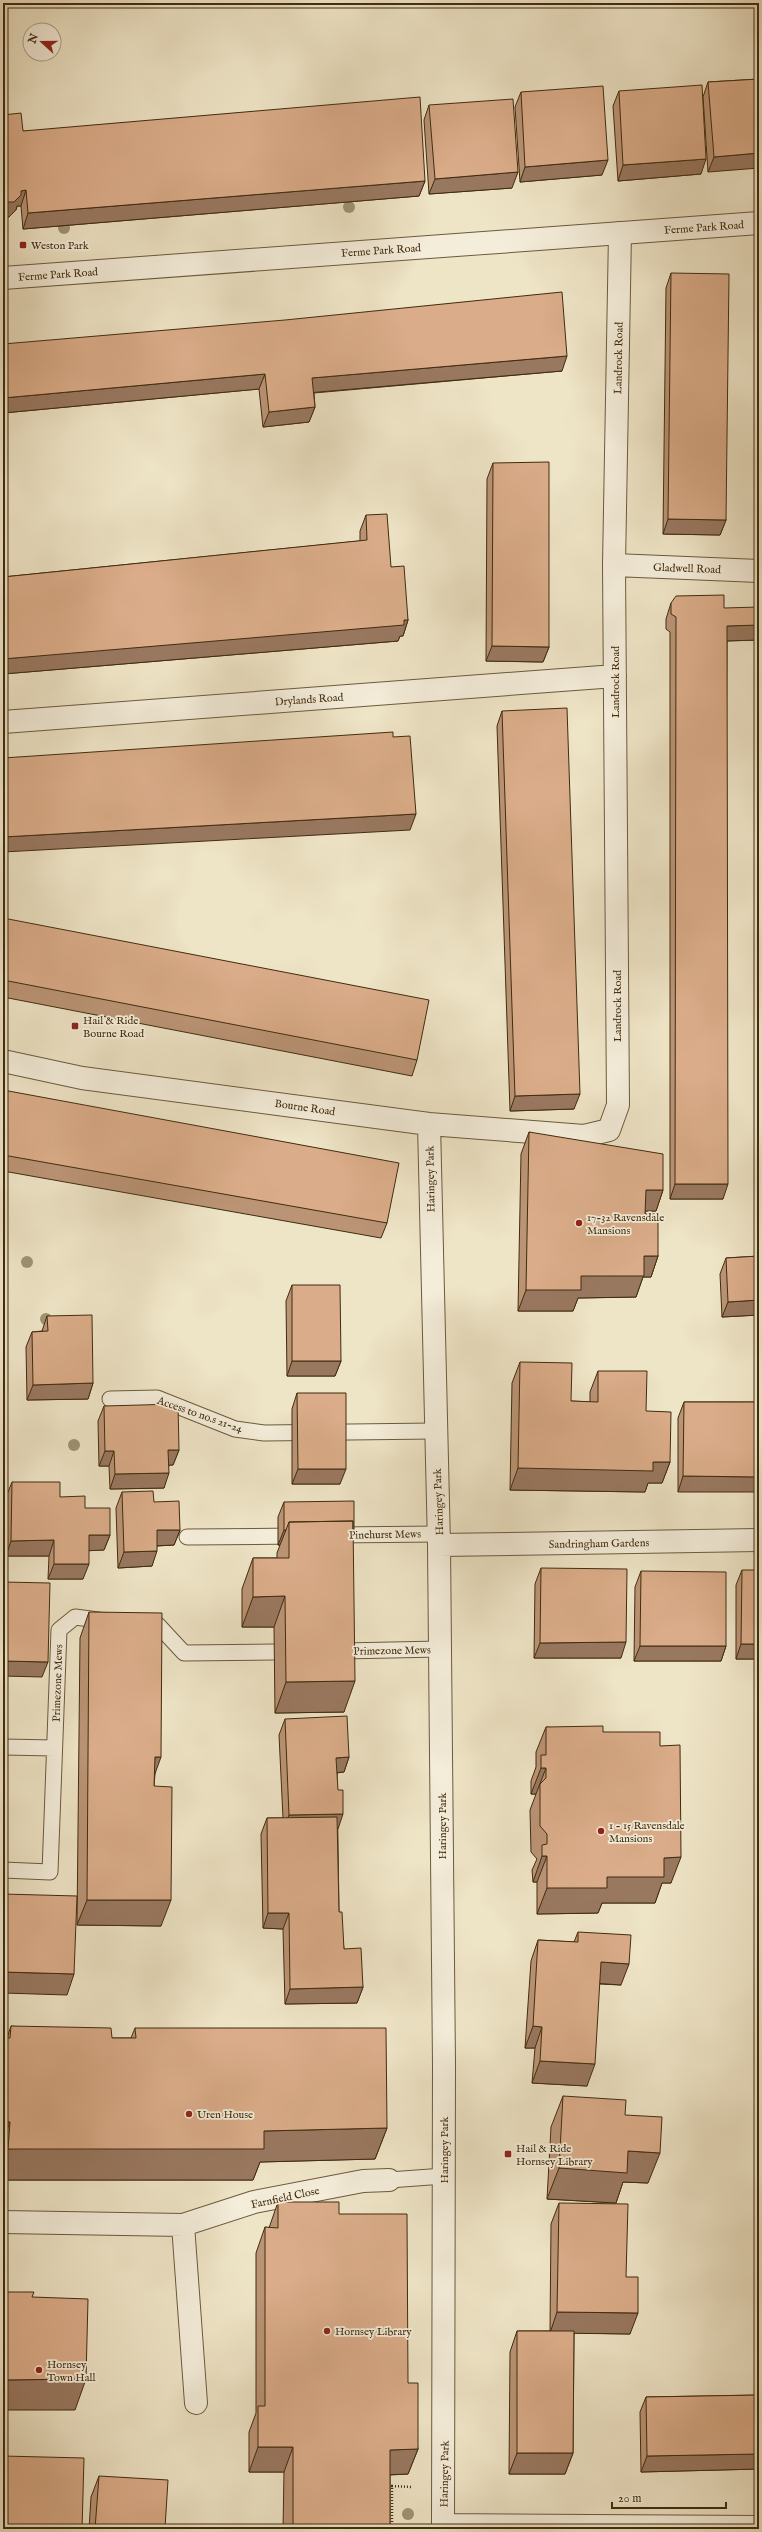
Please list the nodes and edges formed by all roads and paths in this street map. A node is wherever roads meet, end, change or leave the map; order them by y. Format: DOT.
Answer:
graph roads {
  1 [pos="759,223"];
  2 [pos="620,233"];
  3 [pos="3,278"];
  4 [pos="614,565"];
  5 [pos="759,571"];
  6 [pos="615,676"];
  7 [pos="3,722"];
  8 [pos="3,1061"];
  9 [pos="429,1124"];
  10 [pos="609,1130"];
  11 [pos="110,1399"];
  12 [pos="435,1431"];
  13 [pos="187,1537"];
  14 [pos="439,1539"];
  15 [pos="759,1540"];
  16 [pos="440,1649"];
  17 [pos="343,1651"];
  18 [pos="274,1652"];
  19 [pos="3,1747"];
  20 [pos="54,1748"];
  21 [pos="3,1870"];
  22 [pos="444,2176"];
  23 [pos="389,2180"];
  24 [pos="3,2222"];
  25 [pos="183,2225"];
  26 [pos="196,2403"];
  27 [pos="380,2487"];
  28 [pos="443,2527"];
  29 [pos="759,2527"];
  30 [pos="392,2529"];
  1 -- 2 [label="street, Ferme Park Road"];
  2 -- 3 [label="street, Ferme Park Road"];
  2 -- 4 [label="street, Landrock Road"];
  4 -- 5 [label="street, Gladwell Road"];
  4 -- 6 [label="street, Landrock Road"];
  6 -- 7 [label="street, Drylands Road"];
  6 -- 10 [label="street, Landrock Road"];
  8 -- 9 [label="street, Bourne Road"];
  9 -- 10 [label="street, Bourne Road"];
  9 -- 12 [label="street, Haringey Park"];
  11 -- 12 [label="lane, Access to no.s 21-24"];
  12 -- 14 [label="street, Haringey Park"];
  13 -- 14 [label="lane, Pinehurst Mews"];
  14 -- 15 [label="street, Sandringham Gardens"];
  14 -- 16 [label="street, Haringey Park"];
  16 -- 17 [label="lane, Primezone Mews"];
  16 -- 22 [label="street, Haringey Park"];
  18 -- 20 [label="lane, Primezone Mews"];
  19 -- 20 [label="lane"];
  20 -- 21 [label="lane, Primezone Mews"];
  22 -- 23 [label="lane"];
  22 -- 28 [label="street, Haringey Park"];
  23 -- 25 [label="street, Farnfield Close"];
  24 -- 25 [label="street, Farnfield Close"];
  25 -- 26 [label="street"];
  27 -- 30 [label="path"];
  28 -- 29 [label="street"];
}
